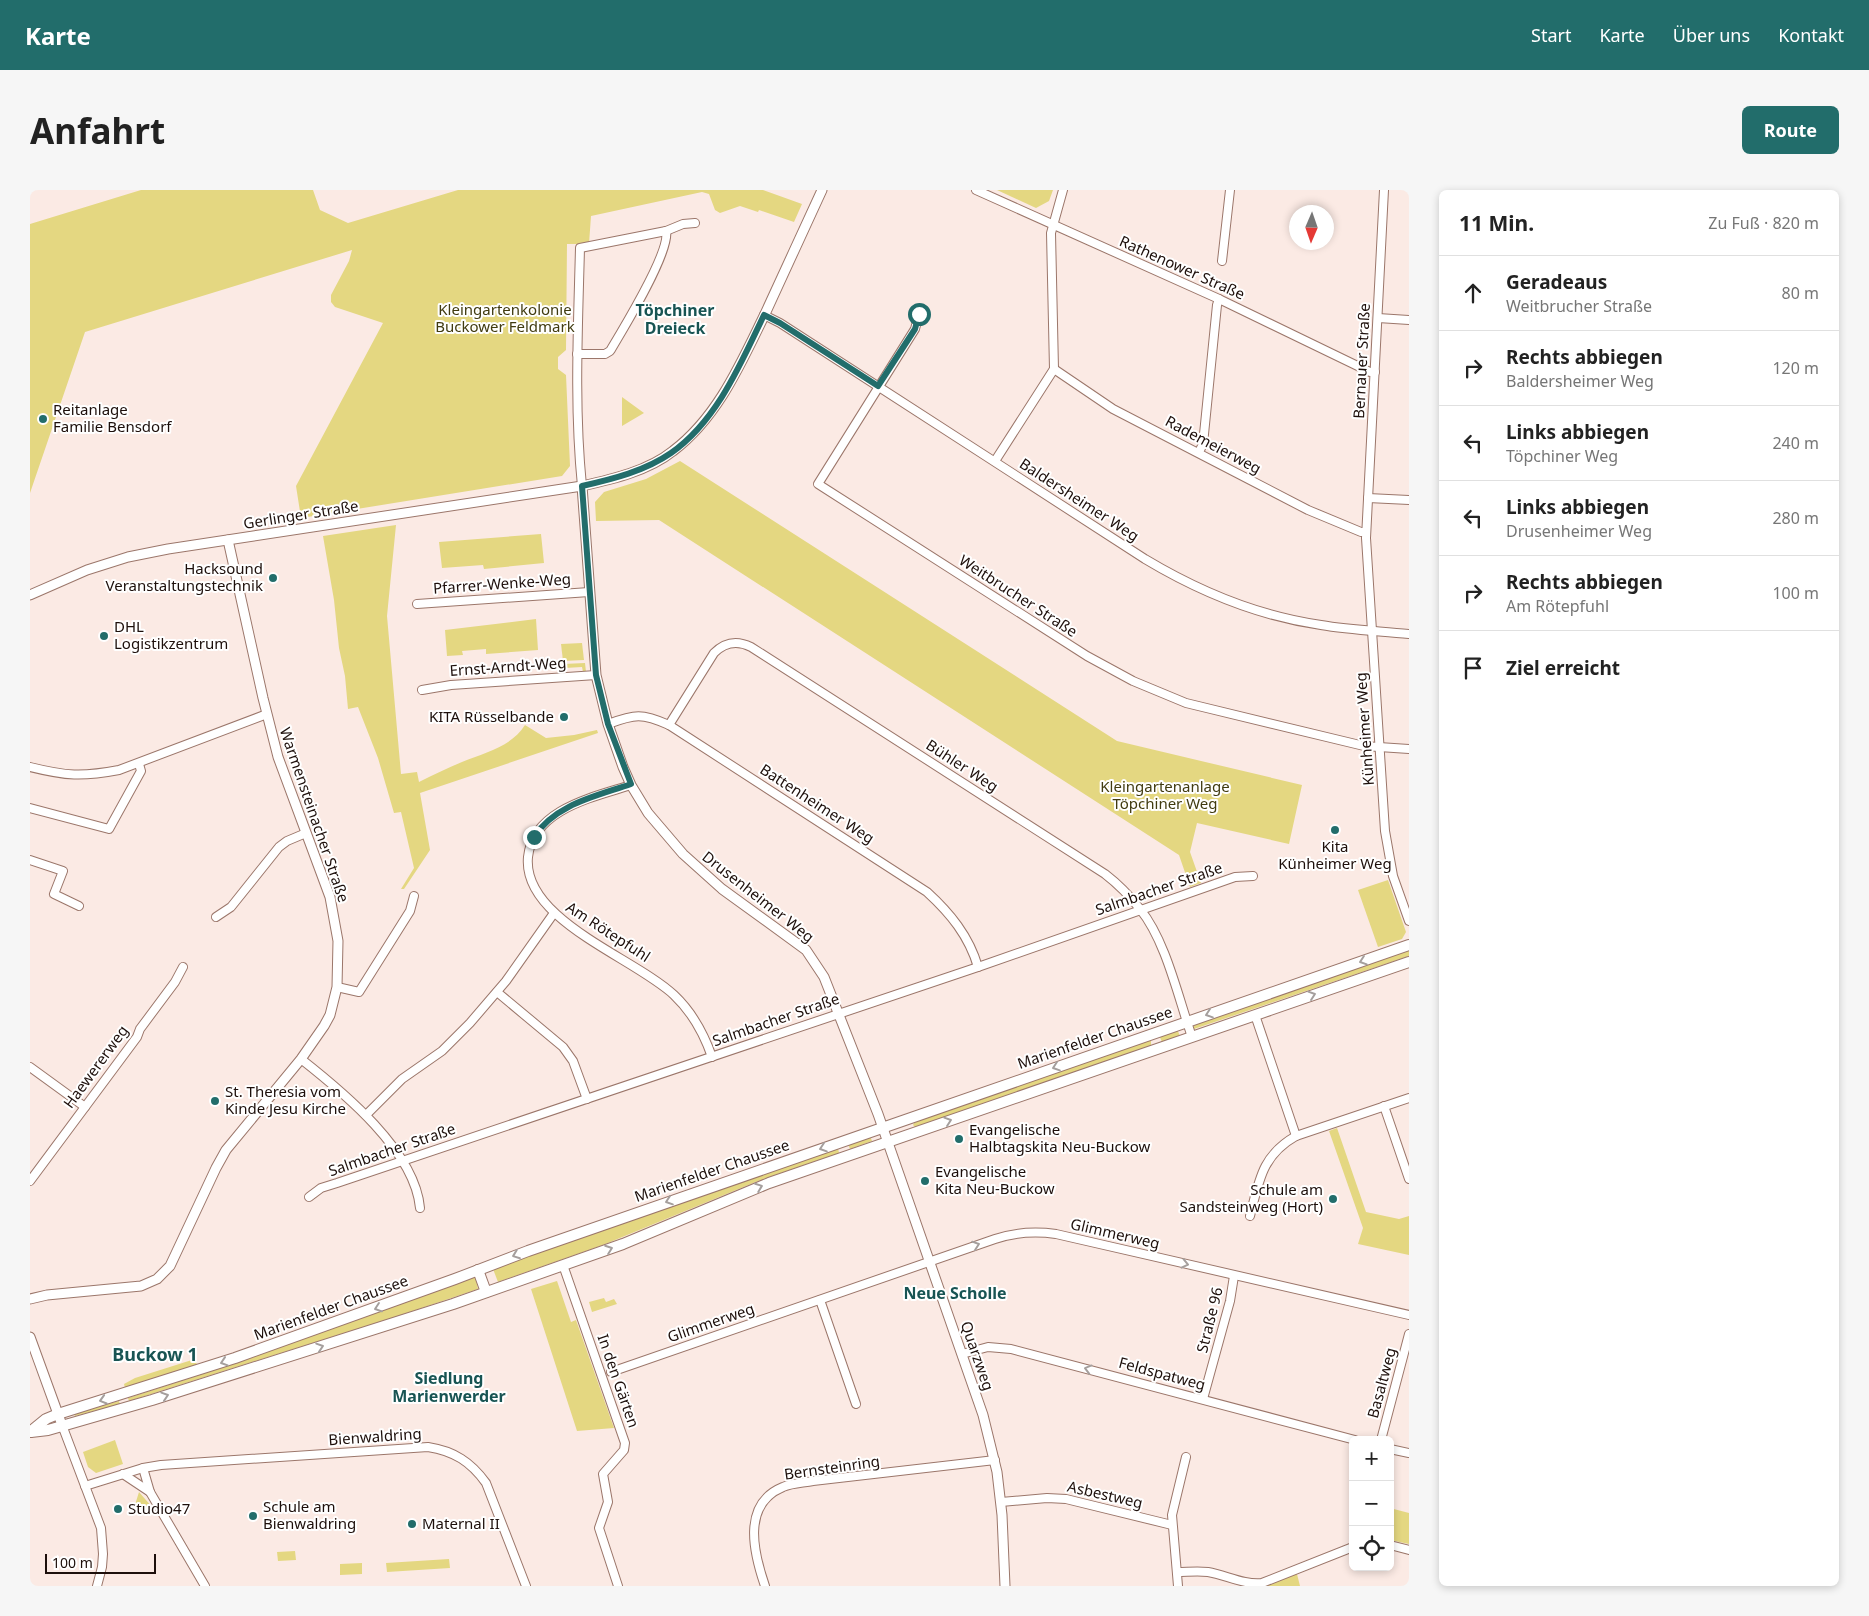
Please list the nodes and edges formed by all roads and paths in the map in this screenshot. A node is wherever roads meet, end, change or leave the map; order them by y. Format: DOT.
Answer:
graph roads {
  1 [pos="822,190"];
  2 [pos="976,190"];
  3 [pos="1063,190"];
  4 [pos="1230,190"];
  5 [pos="1384,190"];
  6 [pos="695,224"];
  7 [pos="1053,224"];
  8 [pos="666,231"];
  9 [pos="1222,261"];
  10 [pos="1219,299"];
  11 [pos="919,314"];
  12 [pos="764,315"];
  13 [pos="1378,318"];
  14 [pos="1409,320"];
  15 [pos="577,354"];
  16 [pos="1054,369"];
  17 [pos="1375,372"];
  18 [pos="878,386"];
  19 [pos="1199,452"];
  20 [pos="995,461"];
  21 [pos="582,486"];
  22 [pos="1368,498"];
  23 [pos="1409,500"];
  24 [pos="1366,532"];
  25 [pos="228,540"];
  26 [pos="589,592"];
  27 [pos="30,595"];
  28 [pos="417,604"];
  29 [pos="1372,631"];
  30 [pos="1409,634"];
  31 [pos="596,675"];
  32 [pos="422,690"];
  33 [pos="266,714"];
  34 [pos="608,724"];
  35 [pos="669,725"];
  36 [pos="1379,748"];
  37 [pos="1409,749"];
  38 [pos="139,764"];
  39 [pos="30,767"];
  40 [pos="631,784"];
  41 [pos="30,808"];
  42 [pos="306,833"];
  43 [pos="30,860"];
  44 [pos="1253,876"];
  45 [pos="414,896"];
  46 [pos="79,906"];
  47 [pos="1141,910"];
  48 [pos="554,913"];
  49 [pos="216,918"];
  50 [pos="1409,921"];
  51 [pos="1409,945"];
  52 [pos="1409,962"];
  53 [pos="183,967"];
  54 [pos="978,967"];
  55 [pos="337,987"];
  56 [pos="497,992"];
  57 [pos="839,1013"];
  58 [pos="1255,1015"];
  59 [pos="1187,1022"];
  60 [pos="1192,1037"];
  61 [pos="712,1057"];
  62 [pos="301,1059"];
  63 [pos="30,1067"];
  64 [pos="587,1098"];
  65 [pos="1409,1098"];
  66 [pos="1384,1106"];
  67 [pos="85,1107"];
  68 [pos="366,1115"];
  69 [pos="883,1127"];
  70 [pos="1296,1136"];
  71 [pos="888,1142"];
  72 [pos="402,1161"];
  73 [pos="1409,1179"];
  74 [pos="30,1181"];
  75 [pos="310,1197"];
  76 [pos="420,1208"];
  77 [pos="1250,1216"];
  78 [pos="930,1262"];
  79 [pos="563,1265"];
  80 [pos="478,1270"];
  81 [pos="1234,1276"];
  82 [pos="486,1292"];
  83 [pos="30,1299"];
  84 [pos="820,1300"];
  85 [pos="1409,1315"];
  86 [pos="1409,1334"];
  87 [pos="30,1337"];
  88 [pos="962,1354"];
  89 [pos="611,1372"];
  90 [pos="1203,1399"];
  91 [pos="856,1404"];
  92 [pos="58,1414"];
  93 [pos="62,1425"];
  94 [pos="1382,1436"];
  95 [pos="1349,1438"];
  96 [pos="1394,1450"];
  97 [pos="1409,1454"];
  98 [pos="1186,1458"];
  99 [pos="995,1460"];
  100 [pos="143,1468"];
  101 [pos="123,1474"];
  102 [pos="85,1486"];
  103 [pos="150,1492"];
  104 [pos="1001,1502"];
  105 [pos="1172,1525"];
  106 [pos="1394,1546"];
  107 [pos="1349,1549"];
  108 [pos="1409,1550"];
  109 [pos="1177,1572"];
  110 [pos="97,1586"];
  111 [pos="205,1586"];
  112 [pos="526,1586"];
  113 [pos="618,1586"];
  114 [pos="765,1586"];
  115 [pos="1005,1586"];
  116 [pos="1178,1586"];
  1 -- 12 [label="street, Gerlinger Straße"];
  2 -- 7 [label="street, Rathenower Straße"];
  3 -- 7 [label="street"];
  4 -- 9 [label="street"];
  5 -- 13 [label="street, Bernauer Straße"];
  6 -- 8 [label="street, Drusenheimer Weg"];
  7 -- 10 [label="street, Rathenower Straße"];
  7 -- 16 [label="street"];
  8 -- 15 [label="street"];
  8 -- 15 [label="street, Drusenheimer Weg"];
  10 -- 17 [label="street, Rathenower Straße"];
  10 -- 19 [label="street"];
  11 -- 18 [label="street, Weitbrucher Straße"];
  12 -- 18 [label="street, Baldersheimer Weg"];
  12 -- 21 [label="street, Gerlinger Straße"];
  13 -- 14 [label="street"];
  13 -- 17 [label="street, Bernauer Straße"];
  15 -- 21 [label="street, Drusenheimer Weg"];
  16 -- 19 [label="street, Rademeierweg"];
  16 -- 20 [label="street"];
  17 -- 22 [label="street, Bernauer Straße"];
  18 -- 20 [label="street, Baldersheimer Weg"];
  18 -- 36 [label="street, Weitbrucher Straße"];
  19 -- 24 [label="street, Rademeierweg"];
  20 -- 29 [label="street, Baldersheimer Weg"];
  21 -- 25 [label="street, Gerlinger Straße"];
  21 -- 26 [label="street, Drusenheimer Weg"];
  22 -- 23 [label="street"];
  22 -- 24 [label="street, Bernauer Straße"];
  24 -- 29 [label="street, Künheimer Weg"];
  25 -- 27 [label="street, Gerlinger Straße"];
  25 -- 33 [label="street, Warmensteinacher Straße"];
  26 -- 28 [label="street, Pfarrer-Wenke-Weg"];
  26 -- 31 [label="street, Drusenheimer Weg"];
  29 -- 30 [label="street, Baldersheimer Weg"];
  29 -- 36 [label="street, Künheimer Weg"];
  31 -- 32 [label="street, Ernst-Arndt-Weg"];
  31 -- 34 [label="street, Drusenheimer Weg"];
  33 -- 38 [label="street"];
  33 -- 42 [label="street, Warmensteinacher Straße"];
  34 -- 35 [label="street, Battenheimer Weg"];
  34 -- 40 [label="street, Drusenheimer Weg"];
  35 -- 47 [label="street, Bühler Weg"];
  35 -- 54 [label="street, Battenheimer Weg"];
  36 -- 37 [label="street, Weitbrucher Straße"];
  36 -- 50 [label="street, Künheimer Weg"];
  38 -- 39 [label="street"];
  38 -- 41 [label="street"];
  40 -- 48 [label="street, Am Rötepfuhl"];
  40 -- 57 [label="street, Drusenheimer Weg"];
  42 -- 49 [label="street"];
  42 -- 55 [label="street, Warmensteinacher Straße"];
  43 -- 46 [label="street"];
  44 -- 47 [label="street, Salmbacher Straße"];
  45 -- 55 [label="street"];
  47 -- 54 [label="street, Salmbacher Straße"];
  47 -- 59 [label="street, Bühler Weg"];
  48 -- 56 [label="street"];
  48 -- 61 [label="street, Am Rötepfuhl"];
  51 -- 59 [label="main road, Marienfelder Chaussee, one-way"];
  58 -- 52 [label="main road, Marienfelder Chaussee, one-way"];
  53 -- 67 [label="street, Haewererweg"];
  54 -- 57 [label="street, Salmbacher Straße"];
  55 -- 62 [label="street, Warmensteinacher Straße"];
  56 -- 64 [label="street"];
  56 -- 68 [label="street"];
  57 -- 61 [label="street, Salmbacher Straße"];
  57 -- 69 [label="street, Drusenheimer Weg"];
  58 -- 60 [label="main road, Marienfelder Chaussee"];
  58 -- 70 [label="street"];
  59 -- 60 [label="street, Bühler Weg"];
  59 -- 69 [label="main road, Marienfelder Chaussee, one-way"];
  71 -- 60 [label="main road, Marienfelder Chaussee, one-way"];
  61 -- 64 [label="street, Salmbacher Straße"];
  62 -- 68 [label="street"];
  62 -- 83 [label="street, Warmensteinacher Straße"];
  63 -- 67 [label="street"];
  64 -- 72 [label="street, Salmbacher Straße"];
  65 -- 66 [label="street"];
  66 -- 70 [label="street"];
  66 -- 73 [label="street"];
  67 -- 74 [label="street, Haewererweg"];
  68 -- 72 [label="street"];
  69 -- 71 [label="street, Drusenheimer Weg"];
  69 -- 80 [label="main road, Marienfelder Chaussee, one-way"];
  70 -- 77 [label="street"];
  71 -- 78 [label="street, Quarzweg"];
  79 -- 71 [label="main road, Marienfelder Chaussee, one-way"];
  72 -- 75 [label="street, Salmbacher Straße"];
  72 -- 76 [label="street"];
  78 -- 81 [label="street, Glimmerweg, one-way"];
  78 -- 84 [label="street, Glimmerweg"];
  78 -- 88 [label="street, Quarzweg"];
  79 -- 82 [label="main road, Marienfelder Chaussee"];
  79 -- 113 [label="street, In den Gärten"];
  80 -- 82 [label="main road"];
  80 -- 92 [label="main road, Marienfelder Chaussee, one-way"];
  81 -- 85 [label="street, Glimmerweg"];
  81 -- 90 [label="street, Straße 96"];
  93 -- 82 [label="main road, Marienfelder Chaussee, one-way"];
  84 -- 89 [label="street, Glimmerweg"];
  84 -- 91 [label="street"];
  86 -- 94 [label="street, Basaltweg"];
  87 -- 92 [label="street"];
  90 -- 88 [label="street, Feldspatweg, one-way"];
  88 -- 99 [label="street, Quarzweg"];
  90 -- 95 [label="street, Feldspatweg"];
  92 -- 93 [label="street"];
  92 -- 93 [label="main road, Marienfelder Chaussee"];
  93 -- 102 [label="street"];
  96 -- 97 [label="street"];
  98 -- 105 [label="street"];
  99 -- 104 [label="street, Quarzweg"];
  99 -- 114 [label="street, Bernsteinring"];
  100 -- 101 [label="street, Bienwaldring"];
  100 -- 103 [label="street"];
  100 -- 112 [label="street, Bienwaldring"];
  101 -- 102 [label="street, Bienwaldring"];
  101 -- 103 [label="street"];
  102 -- 110 [label="street"];
  103 -- 111 [label="street"];
  104 -- 105 [label="street, Asbestweg"];
  104 -- 115 [label="street, Quarzweg"];
  105 -- 109 [label="street"];
  106 -- 108 [label="street"];
  107 -- 109 [label="street"];
  109 -- 116 [label="street"];
}
